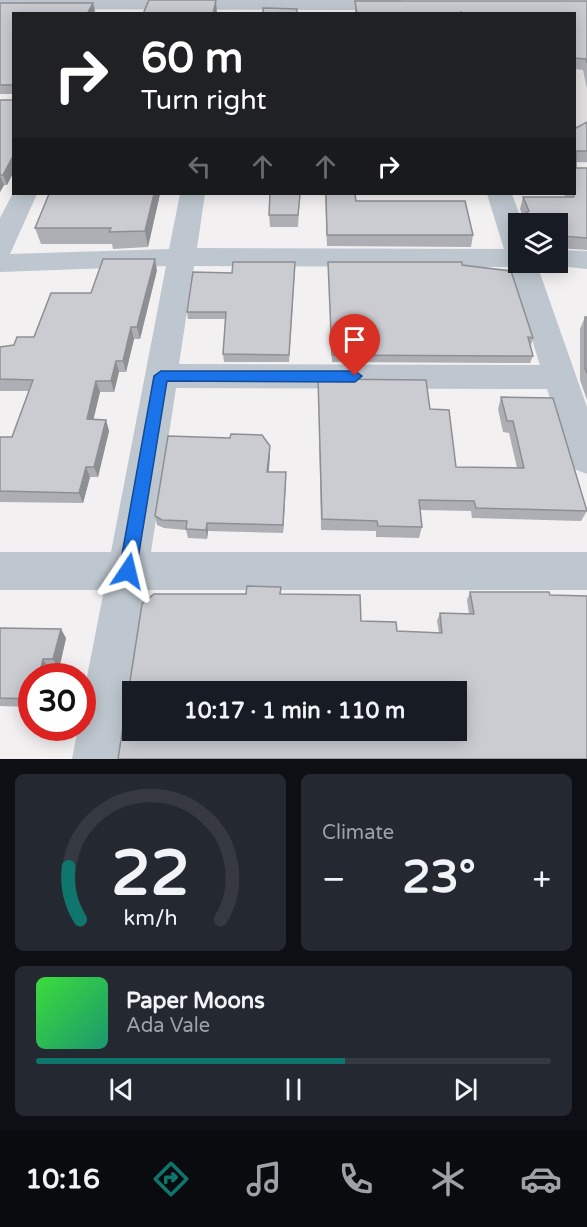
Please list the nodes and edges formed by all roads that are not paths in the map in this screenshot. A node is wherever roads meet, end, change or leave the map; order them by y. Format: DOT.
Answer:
graph roads {
  1 [pos="0,2"];
  2 [pos="417,5"];
  3 [pos="108,6"];
  4 [pos="223,6"];
  5 [pos="24,195"];
  6 [pos="192,195"];
  7 [pos="500,195"];
  8 [pos="508,219"];
  9 [pos="0,248"];
  10 [pos="181,257"];
  11 [pos="508,258"];
  12 [pos="568,259"];
  13 [pos="587,260"];
  14 [pos="0,263"];
  15 [pos="526,273"];
  16 [pos="161,376"];
  17 [pos="560,377"];
  18 [pos="587,459"];
  19 [pos="0,571"];
  20 [pos="128,571"];
  21 [pos="587,571"];
  22 [pos="96,759"];
  1 -- 3 [label="street"];
  2 -- 4 [label="street"];
  3 -- 4 [label="street"];
  5 -- 9 [label="street"];
  6 -- 10 [label="street"];
  7 -- 8 [label="street"];
  10 -- 11 [label="street"];
  10 -- 14 [label="street"];
  10 -- 16 [label="street"];
  12 -- 13 [label="street"];
  15 -- 17 [label="street"];
  16 -- 17 [label="street"];
  16 -- 20 [label="street"];
  17 -- 18 [label="street"];
  19 -- 20 [label="street"];
  20 -- 21 [label="street"];
  20 -- 22 [label="street"];
}
